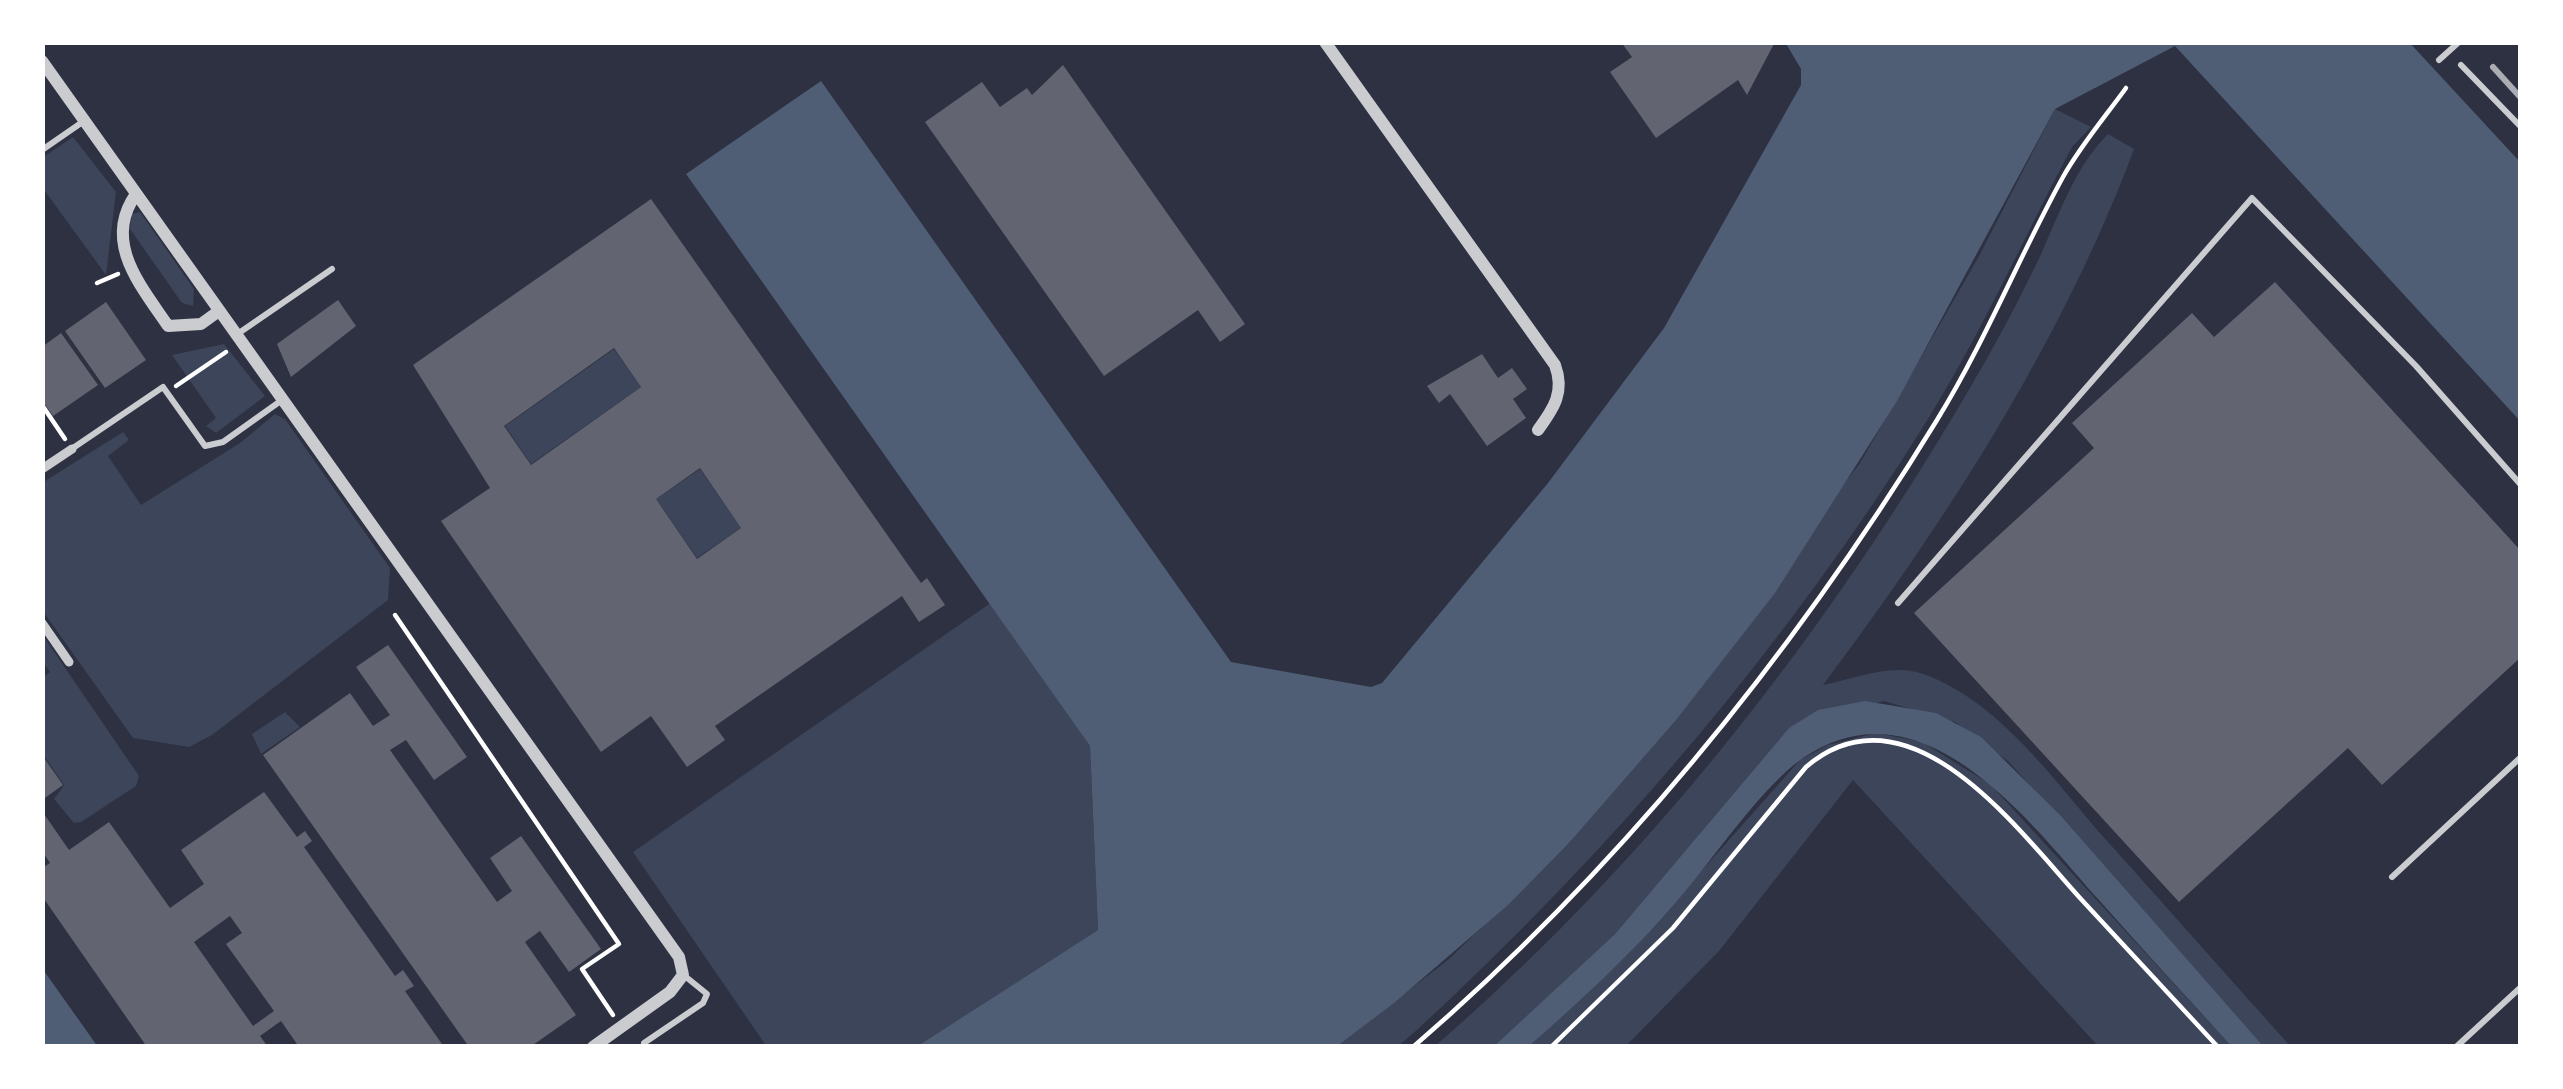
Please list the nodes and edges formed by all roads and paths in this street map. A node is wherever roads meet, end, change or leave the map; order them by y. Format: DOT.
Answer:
graph roads {
  1 [pos="1325,42"];
  2 [pos="2458,42"];
  3 [pos="2439,60"];
  4 [pos="42,61"];
  5 [pos="2462,64"];
  6 [pos="2126,88"];
  7 [pos="84,121"];
  8 [pos="2521,127"];
  9 [pos="42,150"];
  10 [pos="136,194"];
  11 [pos="128,267"];
  12 [pos="332,269"];
  13 [pos="97,283"];
  14 [pos="219,311"];
  15 [pos="238,339"];
  16 [pos="166,392"];
  17 [pos="282,400"];
  18 [pos="42,405"];
  19 [pos="1538,430"];
  20 [pos="72,449"];
  21 [pos="42,469"];
  22 [pos="2521,485"];
  23 [pos="1898,603"];
  24 [pos="394,615"];
  25 [pos="42,622"];
  26 [pos="69,662"];
  27 [pos="2521,757"];
  28 [pos="2392,877"];
  29 [pos="682,975"];
  30 [pos="2521,987"];
  31 [pos="621,1027"];
  32 [pos="644,1043"];
  33 [pos="593,1047"];
  34 [pos="1413,1047"];
  35 [pos="1551,1047"];
  36 [pos="2218,1047"];
  37 [pos="2456,1047"];
  1 -- 19 [label="street"];
  2 -- 3 [label="lane"];
  4 -- 7 [label="street"];
  5 -- 8 [label="lane"];
  6 -- 34 [label="path"];
  7 -- 9 [label="lane"];
  7 -- 10 [label="street"];
  10 -- 11 [label="street"];
  10 -- 14 [label="street"];
  11 -- 13 [label="path"];
  11 -- 14 [label="street"];
  12 -- 15 [label="lane"];
  14 -- 15 [label="street"];
  15 -- 16 [label="path"];
  15 -- 17 [label="street"];
  16 -- 17 [label="lane"];
  16 -- 20 [label="lane"];
  17 -- 29 [label="street"];
  18 -- 20 [label="path"];
  20 -- 21 [label="street"];
  22 -- 23 [label="lane"];
  24 -- 31 [label="path"];
  25 -- 26 [label="street"];
  27 -- 28 [label="lane"];
  29 -- 31 [label="street"];
  29 -- 32 [label="lane"];
  30 -- 37 [label="lane"];
  31 -- 33 [label="street"];
  35 -- 36 [label="path"];
}
